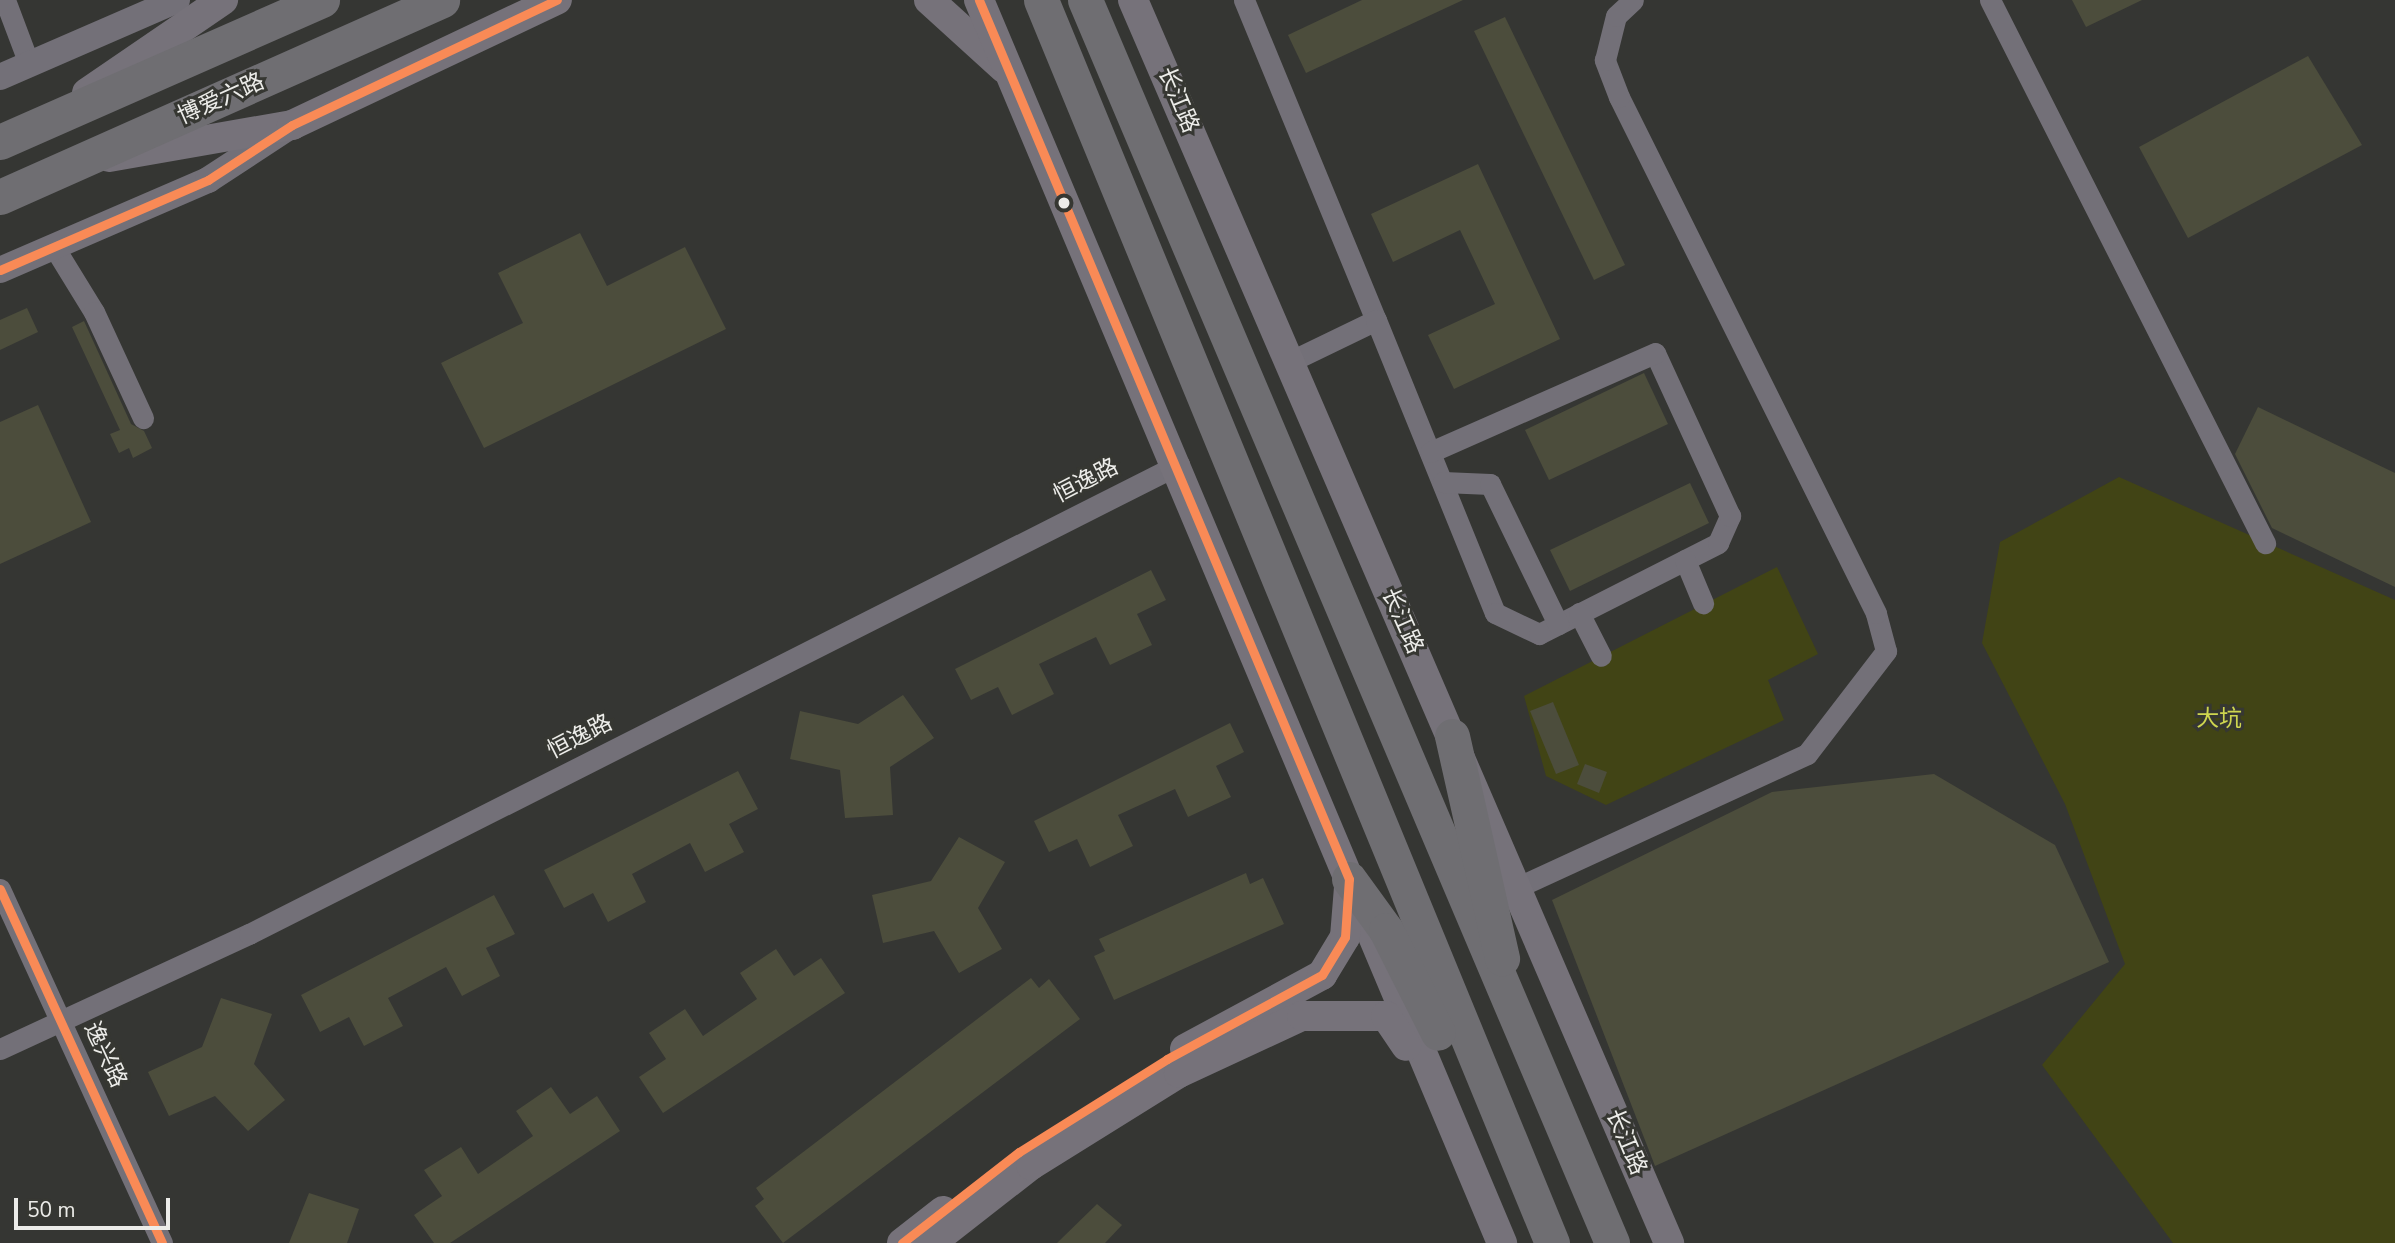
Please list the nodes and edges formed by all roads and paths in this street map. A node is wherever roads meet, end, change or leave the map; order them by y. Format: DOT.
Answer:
graph roads {
  1 [pos="5,0"];
  2 [pos="177,0"];
  3 [pos="223,0"];
  4 [pos="322,0"];
  5 [pos="442,0"];
  6 [pos="557,0"];
  7 [pos="929,0"];
  8 [pos="979,0"];
  9 [pos="1041,0"];
  10 [pos="1086,0"];
  11 [pos="1133,0"];
  12 [pos="1148,0"];
  13 [pos="1244,0"];
  14 [pos="1633,0"];
  15 [pos="1990,0"];
  16 [pos="1148,32"];
  17 [pos="29,64"];
  18 [pos="1010,74"];
  19 [pos="0,77"];
  20 [pos="43,123"];
  21 [pos="292,125"];
  22 [pos="0,142"];
  23 [pos="78,163"];
  24 [pos="0,197"];
  25 [pos="54,247"];
  26 [pos="0,270"];
  27 [pos="1376,320"];
  28 [pos="1289,362"];
  29 [pos="143,418"];
  30 [pos="1431,452"];
  31 [pos="1179,464"];
  32 [pos="1443,482"];
  33 [pos="2265,543"];
  34 [pos="1685,560"];
  35 [pos="1703,603"];
  36 [pos="1579,613"];
  37 [pos="1558,624"];
  38 [pos="1601,656"];
  39 [pos="1452,736"];
  40 [pos="1349,879"];
  41 [pos="1518,887"];
  42 [pos="0,889"];
  43 [pos="1506,999"];
  44 [pos="59,1019"];
  45 [pos="0,1049"];
  46 [pos="1436,1091"];
  47 [pos="1509,1142"];
  48 [pos="162,1243"];
  49 [pos="902,1243"];
  50 [pos="931,1243"];
  51 [pos="1502,1243"];
  52 [pos="1552,1243"];
  53 [pos="1612,1243"];
  54 [pos="1669,1243"];
  1 -- 17 [label="street"];
  2 -- 17 [label="street"];
  3 -- 20 [label="main road"];
  4 -- 20 [label="highway"];
  5 -- 23 [label="highway, 博爱六路"];
  6 -- 21 [label="main road"];
  7 -- 18 [label="main road"];
  8 -- 18 [label="main road"];
  9 -- 47 [label="highway"];
  10 -- 43 [label="highway, 长江路"];
  11 -- 16 [label="main road, 长江路"];
  12 -- 16 [label="main road"];
  13 -- 27 [label="street"];
  14 -- 41 [label="street"];
  15 -- 33 [label="street"];
  16 -- 28 [label="main road, 长江路"];
  17 -- 19 [label="street"];
  18 -- 31 [label="main road"];
  20 -- 22 [label="highway"];
  21 -- 23 [label="main road"];
  21 -- 25 [label="street"];
  23 -- 24 [label="highway, 博爱六路"];
  25 -- 26 [label="street"];
  25 -- 29 [label="street"];
  27 -- 28 [label="street"];
  27 -- 30 [label="street"];
  28 -- 39 [label="main road, 长江路"];
  30 -- 32 [label="street"];
  30 -- 34 [label="street"];
  31 -- 40 [label="main road"];
  31 -- 44 [label="street, 恒逸路"];
  32 -- 37 [label="street"];
  32 -- 37 [label="street"];
  34 -- 35 [label="street"];
  34 -- 36 [label="street"];
  36 -- 37 [label="street"];
  36 -- 38 [label="street"];
  39 -- 41 [label="main road, 长江路"];
  39 -- 43 [label="highway"];
  40 -- 46 [label="main road"];
  40 -- 47 [label="highway"];
  40 -- 49 [label="main road"];
  41 -- 54 [label="main road, 长江路"];
  42 -- 44 [label="street, 逸兴路"];
  43 -- 53 [label="highway, 长江路"];
  44 -- 45 [label="street, 恒逸路"];
  44 -- 48 [label="street, 逸兴路"];
  46 -- 50 [label="main road"];
  46 -- 51 [label="main road"];
  47 -- 52 [label="highway"];
}
